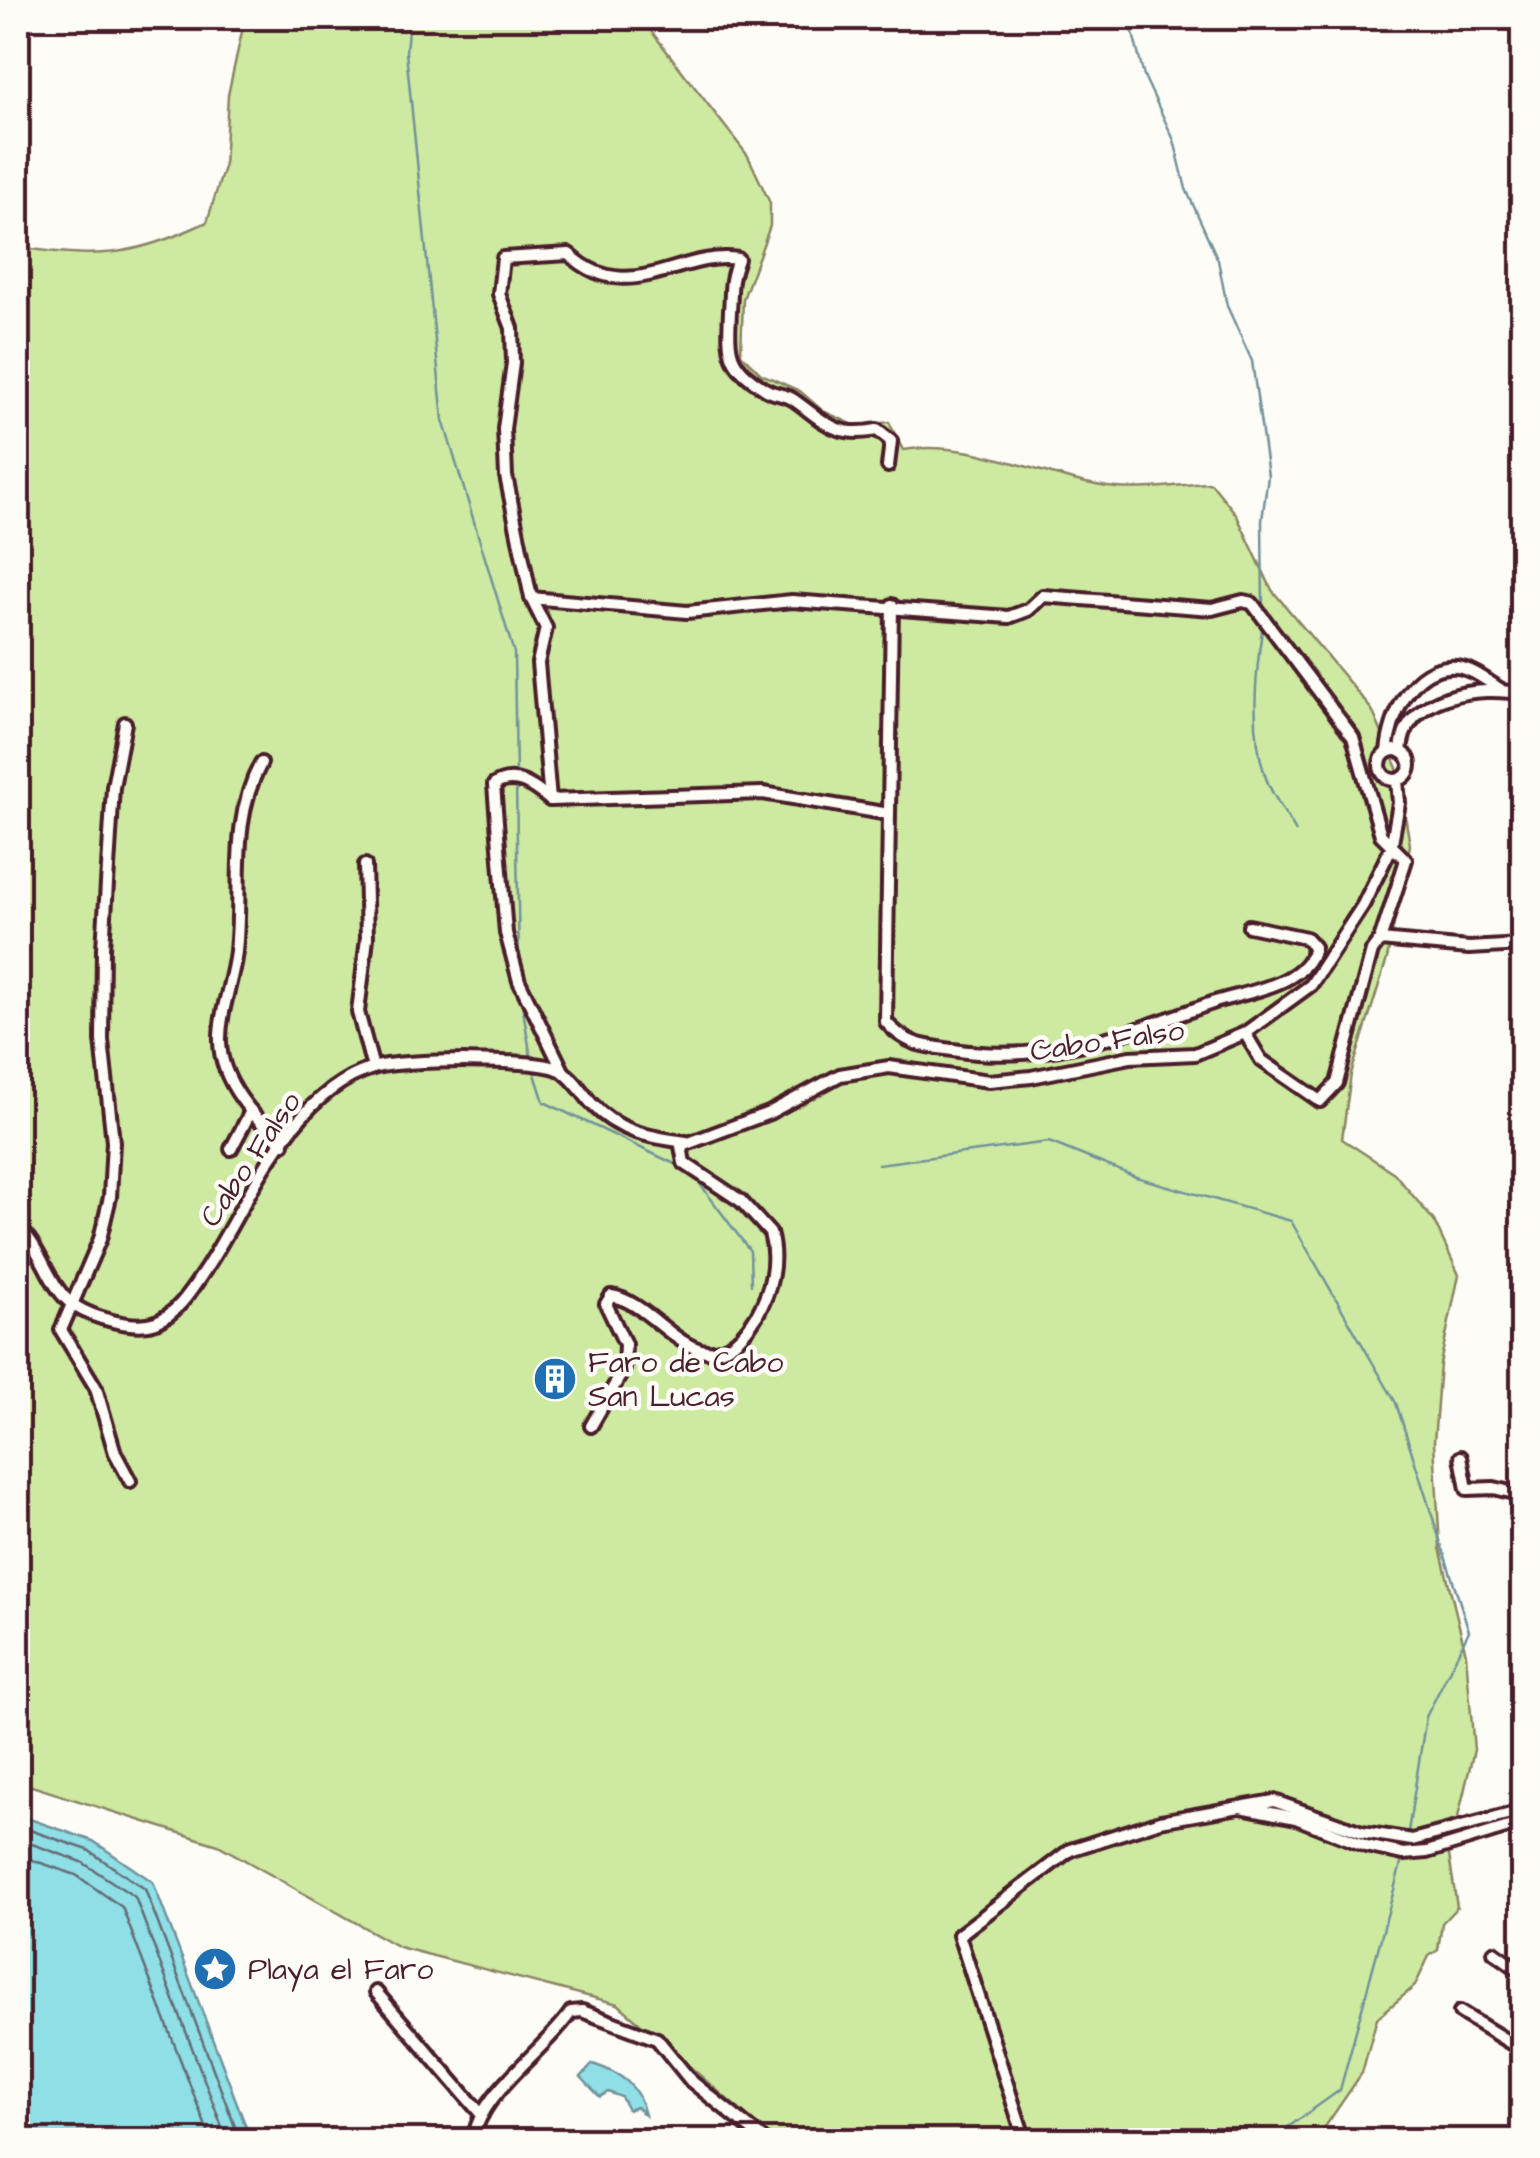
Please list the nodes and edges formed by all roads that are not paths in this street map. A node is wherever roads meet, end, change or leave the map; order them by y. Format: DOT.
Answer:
graph roads {
  1 [pos="888,466"];
  2 [pos="531,598"];
  3 [pos="892,605"];
  4 [pos="1478,674"];
  5 [pos="1500,689"];
  6 [pos="1478,692"];
  7 [pos="1522,694"];
  8 [pos="1394,716"];
  9 [pos="125,723"];
  10 [pos="1410,726"];
  11 [pos="1388,752"];
  12 [pos="1401,752"];
  13 [pos="261,763"];
  14 [pos="1397,780"];
  15 [pos="550,800"];
  16 [pos="889,814"];
  17 [pos="1391,848"];
  18 [pos="365,865"];
  19 [pos="1249,926"];
  20 [pos="1380,940"];
  21 [pos="1522,945"];
  22 [pos="1245,1033"];
  23 [pos="548,1041"];
  24 [pos="535,1062"];
  25 [pos="374,1068"];
  26 [pos="563,1071"];
  27 [pos="250,1113"];
  28 [pos="686,1142"];
  29 [pos="283,1144"];
  30 [pos="231,1149"];
  31 [pos="18,1227"];
  32 [pos="74,1306"];
  33 [pos="591,1426"];
  34 [pos="1460,1457"];
  35 [pos="130,1481"];
  36 [pos="1522,1495"];
  37 [pos="1240,1807"];
  38 [pos="1522,1811"];
  39 [pos="1522,1823"];
  40 [pos="1385,1837"];
  41 [pos="1423,1839"];
  42 [pos="1384,1850"];
  43 [pos="1428,1852"];
  44 [pos="1494,1952"];
  45 [pos="1522,1972"];
  46 [pos="376,1992"];
  47 [pos="1460,2012"];
  48 [pos="1522,2050"];
  49 [pos="482,2116"];
  50 [pos="1024,2137"];
  51 [pos="474,2140"];
  52 [pos="764,2140"];
  1 -- 2 [label="street"];
  2 -- 3 [label="street"];
  2 -- 15 [label="street"];
  3 -- 16 [label="street"];
  3 -- 17 [label="street"];
  4 -- 5 [label="street"];
  4 -- 6 [label="street"];
  4 -- 8 [label="street"];
  5 -- 6 [label="street"];
  5 -- 7 [label="street"];
  6 -- 10 [label="street"];
  8 -- 10 [label="street"];
  8 -- 11 [label="street"];
  9 -- 32 [label="street"];
  10 -- 12 [label="street"];
  11 -- 12 [label="street"];
  11 -- 14 [label="street"];
  12 -- 14 [label="street"];
  13 -- 27 [label="street"];
  14 -- 17 [label="street"];
  15 -- 16 [label="street"];
  15 -- 23 [label="street"];
  16 -- 19 [label="street"];
  17 -- 20 [label="street"];
  17 -- 22 [label="street, Cabo Falso"];
  18 -- 25 [label="street"];
  20 -- 21 [label="street"];
  20 -- 22 [label="street"];
  22 -- 28 [label="street, Cabo Falso"];
  23 -- 24 [label="street"];
  23 -- 26 [label="street"];
  24 -- 25 [label="street, Cabo Falso"];
  24 -- 26 [label="street, Cabo Falso"];
  25 -- 29 [label="street, Cabo Falso"];
  26 -- 28 [label="street, Cabo Falso"];
  27 -- 29 [label="street"];
  27 -- 30 [label="street"];
  28 -- 33 [label="street"];
  29 -- 32 [label="street, Cabo Falso"];
  31 -- 32 [label="street"];
  32 -- 35 [label="street"];
  34 -- 36 [label="street"];
  37 -- 40 [label="street"];
  37 -- 42 [label="street"];
  37 -- 50 [label="street"];
  38 -- 41 [label="street"];
  39 -- 43 [label="street"];
  40 -- 41 [label="street"];
  40 -- 42 [label="street"];
  41 -- 43 [label="street"];
  42 -- 43 [label="street"];
  44 -- 45 [label="street"];
  46 -- 49 [label="street"];
  47 -- 48 [label="street"];
  49 -- 51 [label="street"];
  49 -- 52 [label="street"];
}
